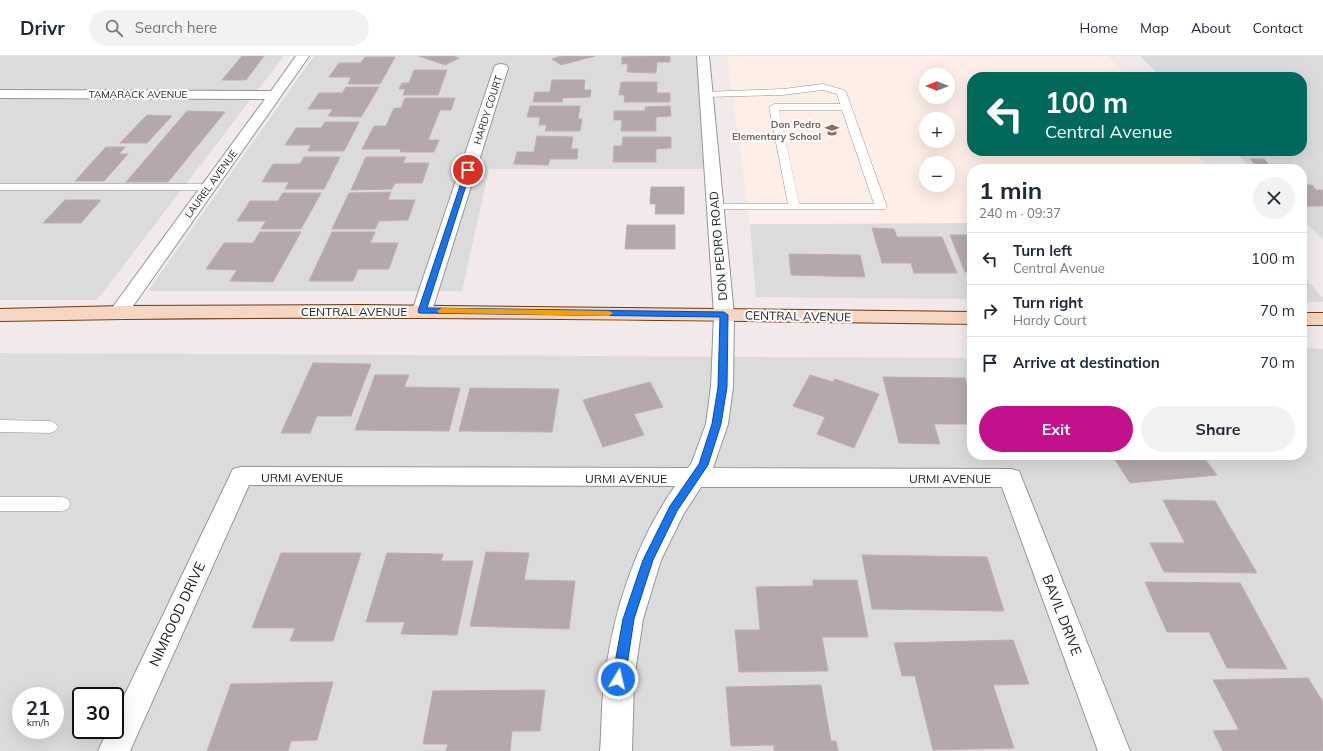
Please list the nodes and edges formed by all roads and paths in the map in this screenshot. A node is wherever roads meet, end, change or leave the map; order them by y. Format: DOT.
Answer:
graph roads {
  1 [pos="303,56"];
  2 [pos="703,56"];
  3 [pos="501,68"];
  4 [pos="0,94"];
  5 [pos="706,94"];
  6 [pos="275,95"];
  7 [pos="846,107"];
  8 [pos="0,187"];
  9 [pos="209,187"];
  10 [pos="715,207"];
  11 [pos="794,207"];
  12 [pos="422,311"];
  13 [pos="119,312"];
  14 [pos="0,315"];
  15 [pos="724,315"];
  16 [pos="967,318"];
  17 [pos="1307,319"];
  18 [pos="1323,319"];
  19 [pos="0,426"];
  20 [pos="50,427"];
  21 [pos="241,476"];
  22 [pos="695,478"];
  23 [pos="1011,478"];
  24 [pos="0,504"];
  25 [pos="62,504"];
  26 [pos="114,751"];
  27 [pos="616,751"];
  28 [pos="1114,751"];
  1 -- 6 [label="street, LAUREL AVENUE"];
  2 -- 5 [label="street, DON PEDRO ROAD"];
  3 -- 12 [label="street, HARDY COURT"];
  4 -- 6 [label="street, TAMARACK AVENUE"];
  5 -- 7 [label="lane"];
  5 -- 10 [label="street, DON PEDRO ROAD"];
  6 -- 9 [label="street, LAUREL AVENUE"];
  7 -- 11 [label="lane"];
  7 -- 11 [label="lane"];
  8 -- 9 [label="lane"];
  9 -- 13 [label="street, LAUREL AVENUE"];
  10 -- 11 [label="lane"];
  10 -- 15 [label="street, DON PEDRO ROAD"];
  12 -- 13 [label="street, CENTRAL AVENUE"];
  12 -- 15 [label="street, CENTRAL AVENUE"];
  13 -- 14 [label="street, CENTRAL AVENUE"];
  15 -- 16 [label="street, CENTRAL AVENUE"];
  15 -- 22 [label="street, DON PEDRO ROAD"];
  17 -- 18 [label="street"];
  19 -- 20 [label="lane"];
  21 -- 22 [label="street, URMI AVENUE"];
  21 -- 26 [label="street, NIMROOD DRIVE"];
  22 -- 23 [label="street, URMI AVENUE"];
  22 -- 27 [label="street, DON PEDRO ROAD"];
  23 -- 28 [label="street, BAVIL DRIVE"];
  24 -- 25 [label="lane"];
}
